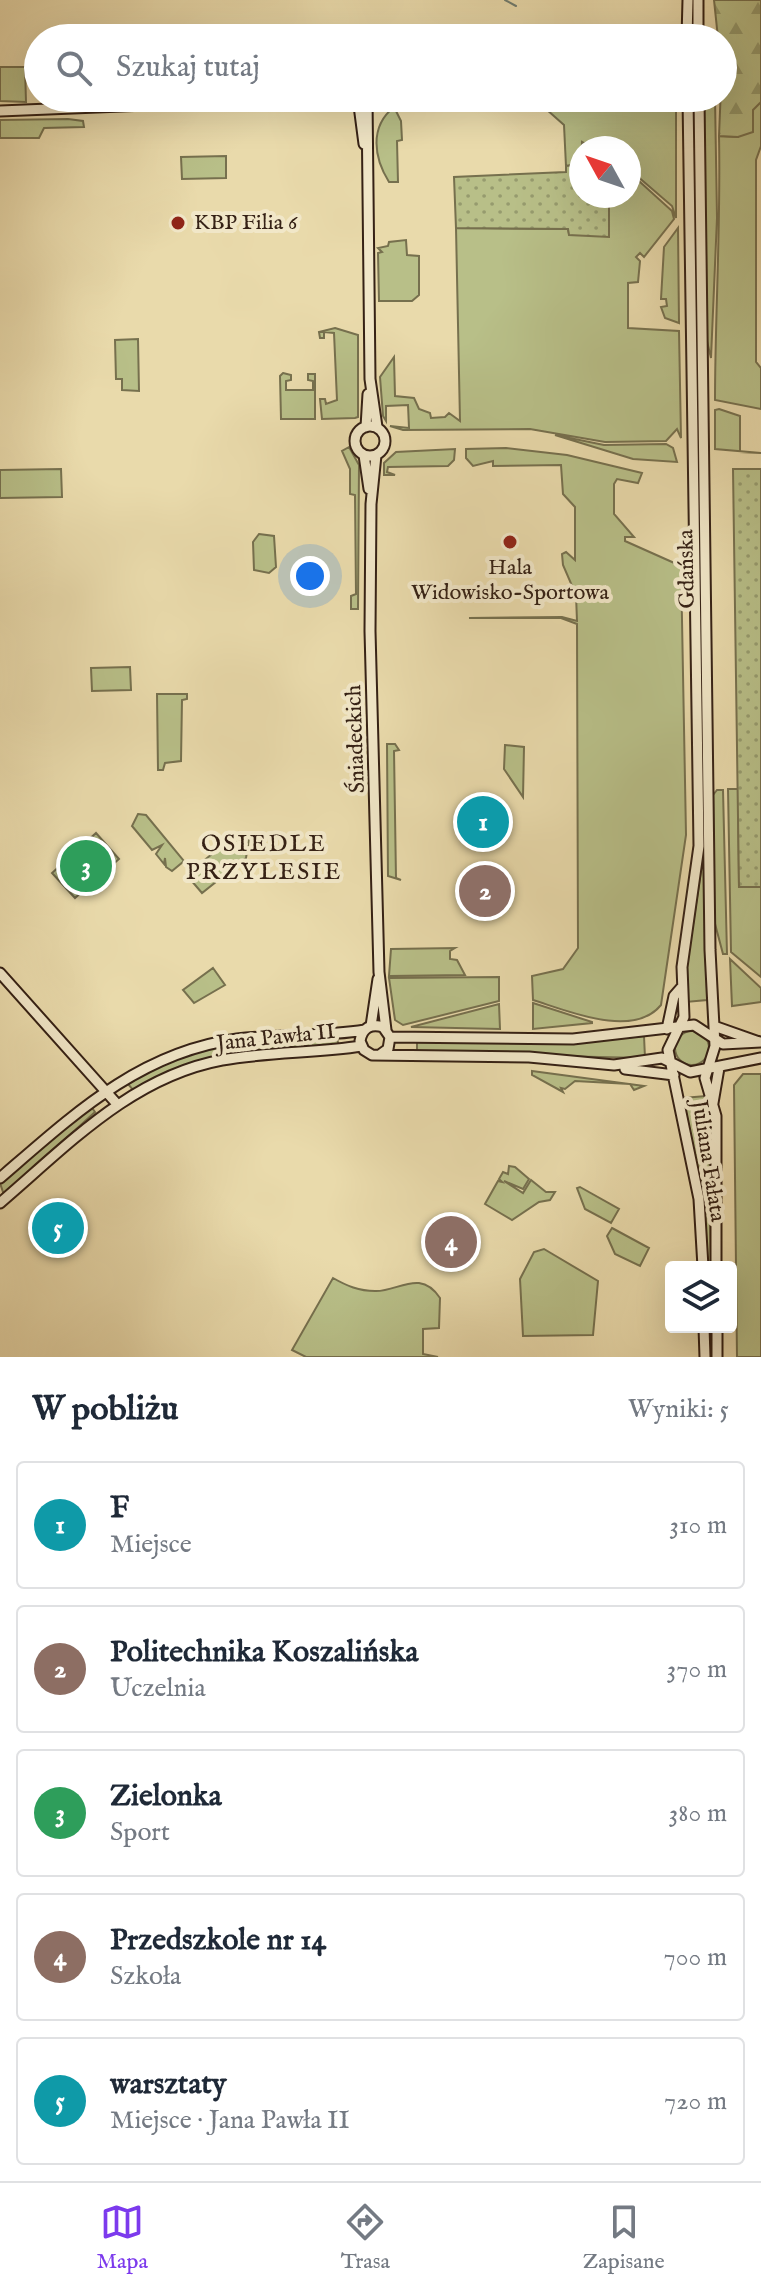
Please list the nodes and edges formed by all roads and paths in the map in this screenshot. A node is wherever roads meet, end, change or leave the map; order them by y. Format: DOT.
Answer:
graph roads {
  1 [pos="688,0"];
  2 [pos="698,0"];
  3 [pos="687,24"];
  4 [pos="698,24"];
  5 [pos="24,110"];
  6 [pos="0,111"];
  7 [pos="360,112"];
  8 [pos="367,112"];
  9 [pos="688,112"];
  10 [pos="699,112"];
  11 [pos="368,171"];
  12 [pos="371,427"];
  13 [pos="364,455"];
  14 [pos="376,455"];
  15 [pos="371,504"];
  16 [pos="379,972"];
  17 [pos="0,973"];
  18 [pos="681,988"];
  19 [pos="681,1026"];
  20 [pos="714,1026"];
  21 [pos="368,1028"];
  22 [pos="667,1029"];
  23 [pos="388,1033"];
  24 [pos="715,1039"];
  25 [pos="760,1042"];
  26 [pos="362,1046"];
  27 [pos="381,1054"];
  28 [pos="761,1058"];
  29 [pos="671,1061"];
  30 [pos="614,1065"];
  31 [pos="719,1068"];
  32 [pos="706,1070"];
  33 [pos="674,1075"];
  34 [pos="105,1089"];
  35 [pos="713,1103"];
  36 [pos="117,1104"];
  37 [pos="0,1178"];
  38 [pos="0,1203"];
  39 [pos="703,1261"];
  40 [pos="716,1261"];
  41 [pos="704,1333"];
  42 [pos="717,1333"];
  43 [pos="705,1357"];
  44 [pos="717,1357"];
  1 -- 3 [label="main road"];
  2 -- 4 [label="main road"];
  5 -- 6 [label="main road"];
  7 -- 11 [label="main road"];
  8 -- 11 [label="main road"];
  9 -- 18 [label="main road, Gdańska"];
  10 -- 20 [label="main road, Gdańska"];
  11 -- 12 [label="main road"];
  12 -- 13 [label="main road, Śniadeckich"];
  12 -- 14 [label="main road, Śniadeckich"];
  13 -- 14 [label="main road"];
  13 -- 15 [label="main road, Śniadeckich"];
  14 -- 15 [label="main road, Śniadeckich"];
  15 -- 16 [label="main road, Śniadeckich"];
  16 -- 21 [label="main road, Śniadeckich"];
  16 -- 23 [label="main road, Śniadeckich"];
  17 -- 34 [label="main road"];
  18 -- 19 [label="main road, Gdańska"];
  18 -- 22 [label="main road"];
  19 -- 22 [label="main road"];
  19 -- 24 [label="main road"];
  19 -- 29 [label="main road"];
  20 -- 24 [label="main road, Gdańska"];
  20 -- 25 [label="main road"];
  21 -- 23 [label="main road"];
  21 -- 26 [label="main road"];
  21 -- 34 [label="main road, Jana Pawła II"];
  22 -- 23 [label="main road"];
  23 -- 27 [label="main road"];
  24 -- 25 [label="main road"];
  24 -- 32 [label="main road"];
  26 -- 27 [label="main road"];
  26 -- 36 [label="main road, Jana Pawła II"];
  27 -- 30 [label="main road"];
  28 -- 31 [label="main road"];
  29 -- 30 [label="main road"];
  29 -- 32 [label="main road"];
  29 -- 33 [label="main road, Juliana Fałata"];
  30 -- 33 [label="main road"];
  31 -- 32 [label="main road"];
  31 -- 35 [label="main road"];
  32 -- 35 [label="main road, Juliana Fałata"];
  33 -- 39 [label="main road, Juliana Fałata"];
  34 -- 36 [label="main road"];
  34 -- 37 [label="main road, Jana Pawła II"];
  35 -- 40 [label="main road, Juliana Fałata"];
  36 -- 38 [label="main road, Jana Pawła II"];
  41 -- 43 [label="main road"];
  42 -- 44 [label="main road"];
}
